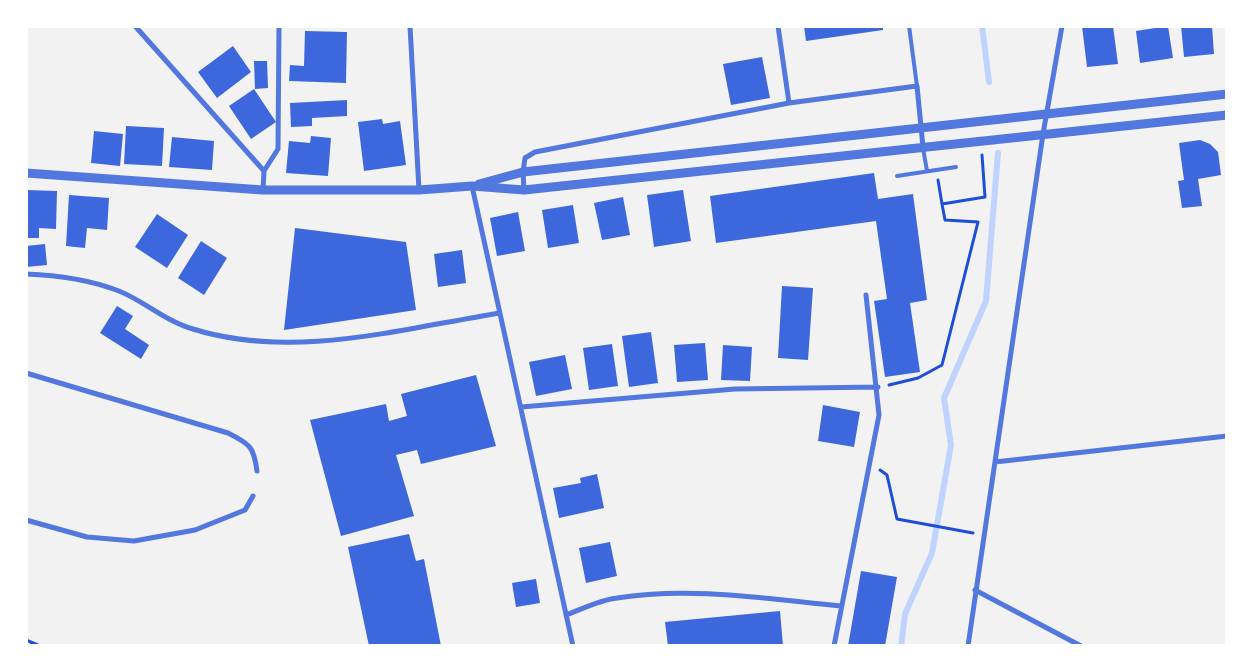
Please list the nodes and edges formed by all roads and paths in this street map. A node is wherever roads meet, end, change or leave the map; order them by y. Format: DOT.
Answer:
graph roads {
  1 [pos="135,26"];
  2 [pos="279,26"];
  3 [pos="410,26"];
  4 [pos="778,26"];
  5 [pos="909,26"];
  6 [pos="1062,26"];
  7 [pos="916,86"];
  8 [pos="1227,94"];
  9 [pos="789,103"];
  10 [pos="1048,114"];
  11 [pos="1227,115"];
  12 [pos="921,127"];
  13 [pos="1043,134"];
  14 [pos="981,142"];
  15 [pos="923,147"];
  16 [pos="956,167"];
  17 [pos="936,170"];
  18 [pos="264,171"];
  19 [pos="927,171"];
  20 [pos="523,172"];
  21 [pos="26,173"];
  22 [pos="897,176"];
  23 [pos="472,186"];
  24 [pos="263,190"];
  25 [pos="419,190"];
  26 [pos="524,190"];
  27 [pos="942,204"];
  28 [pos="26,274"];
  29 [pos="866,295"];
  30 [pos="500,313"];
  31 [pos="26,373"];
  32 [pos="878,387"];
  33 [pos="520,407"];
  34 [pos="1227,436"];
  35 [pos="994,462"];
  36 [pos="870,463"];
  37 [pos="256,471"];
  38 [pos="253,496"];
  39 [pos="26,520"];
  40 [pos="984,535"];
  41 [pos="976,590"];
  42 [pos="841,606"];
  43 [pos="566,615"];
  44 [pos="26,640"];
  45 [pos="40,646"];
  46 [pos="573,646"];
  47 [pos="834,646"];
  48 [pos="968,646"];
  49 [pos="1082,646"];
  1 -- 18 [label="street"];
  2 -- 18 [label="street"];
  3 -- 25 [label="street"];
  4 -- 9 [label="street"];
  5 -- 7 [label="lane"];
  6 -- 10 [label="street"];
  7 -- 9 [label="street"];
  7 -- 12 [label="street"];
  8 -- 10 [label="street"];
  9 -- 20 [label="street"];
  10 -- 12 [label="street"];
  10 -- 13 [label="street"];
  11 -- 13 [label="street"];
  12 -- 15 [label="street"];
  12 -- 20 [label="street"];
  13 -- 14 [label="street"];
  13 -- 35 [label="street"];
  14 -- 15 [label="street"];
  14 -- 27 [label="path"];
  15 -- 19 [label="lane"];
  15 -- 26 [label="street"];
  16 -- 17 [label="lane"];
  17 -- 19 [label="lane"];
  17 -- 27 [label="path"];
  18 -- 24 [label="street"];
  19 -- 22 [label="lane"];
  20 -- 23 [label="street"];
  20 -- 26 [label="street"];
  21 -- 24 [label="street"];
  23 -- 25 [label="street"];
  23 -- 26 [label="street"];
  23 -- 30 [label="street"];
  24 -- 25 [label="street"];
  27 -- 32 [label="path"];
  28 -- 30 [label="street"];
  29 -- 32 [label="street"];
  30 -- 33 [label="street"];
  31 -- 37 [label="street"];
  32 -- 33 [label="street"];
  32 -- 36 [label="street"];
  33 -- 43 [label="street"];
  34 -- 35 [label="street"];
  35 -- 40 [label="street"];
  36 -- 40 [label="path"];
  36 -- 42 [label="street"];
  38 -- 39 [label="street"];
  40 -- 41 [label="street"];
  41 -- 48 [label="street"];
  41 -- 49 [label="street"];
  42 -- 43 [label="street"];
  42 -- 47 [label="street"];
  43 -- 46 [label="street"];
  44 -- 45 [label="path"];
}
